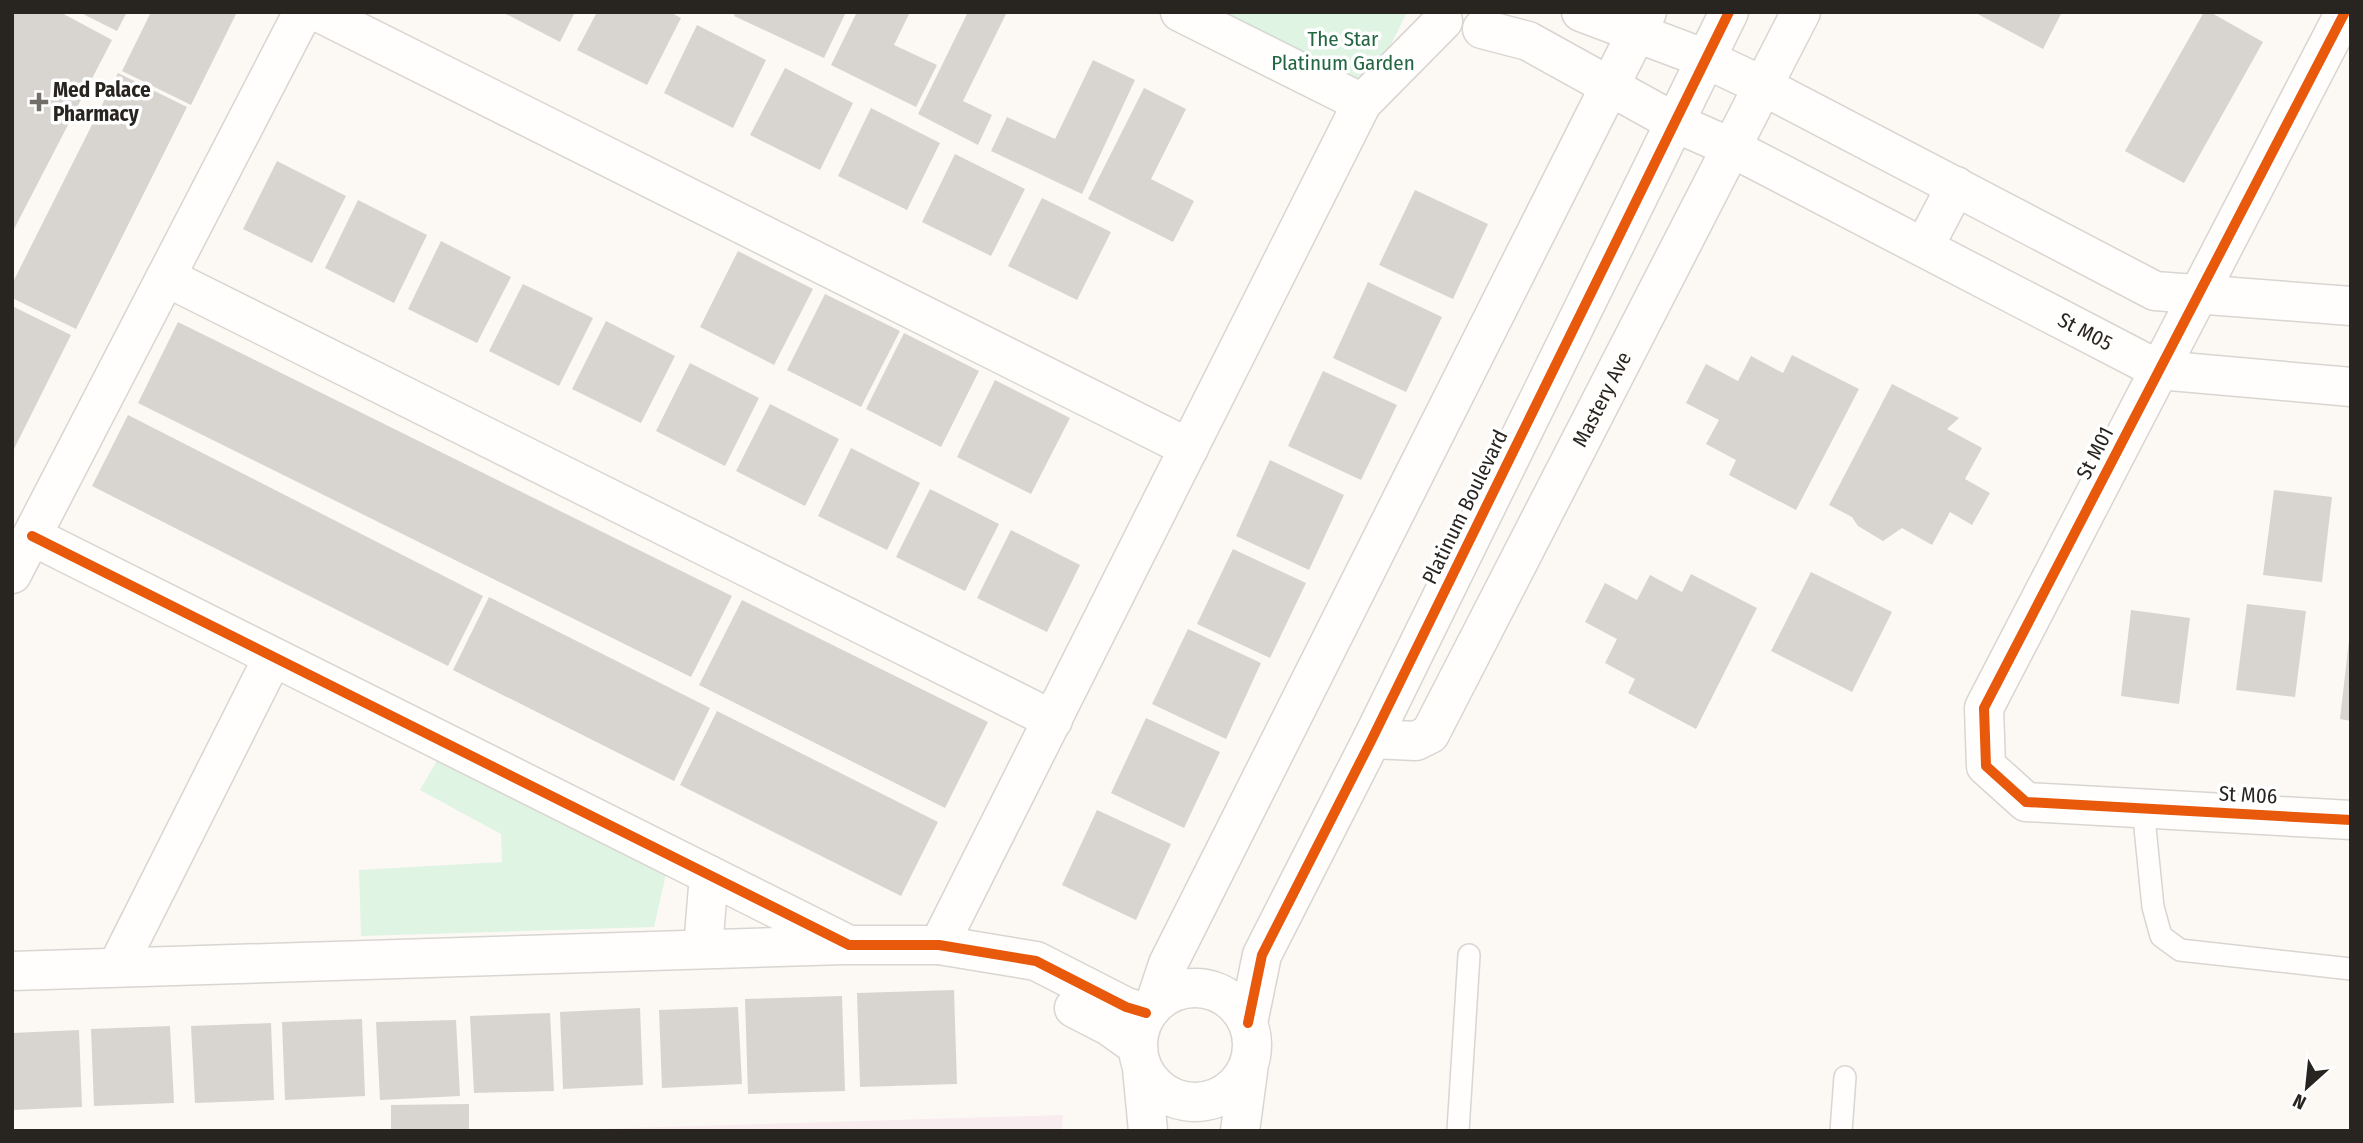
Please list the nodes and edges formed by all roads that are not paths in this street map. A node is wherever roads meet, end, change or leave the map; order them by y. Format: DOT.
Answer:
graph roads {
  1 [pos="303,12"];
  2 [pos="318,12"];
  3 [pos="1180,12"];
  4 [pos="1581,12"];
  5 [pos="1729,12"];
  6 [pos="1801,12"];
  7 [pos="2345,12"];
  8 [pos="1439,17"];
  9 [pos="1492,21"];
  10 [pos="1641,23"];
  11 [pos="1706,60"];
  12 [pos="1610,85"];
  13 [pos="1763,86"];
  14 [pos="1362,103"];
  15 [pos="1676,123"];
  16 [pos="1732,148"];
  17 [pos="1955,186"];
  18 [pos="1924,247"];
  19 [pos="166,277"];
  20 [pos="2198,295"];
  21 [pos="2351,306"];
  22 [pos="2159,370"];
  23 [pos="2351,387"];
  24 [pos="1189,447"];
  25 [pos="32,536"];
  26 [pos="12,574"];
  27 [pos="272,657"];
  28 [pos="1053,720"];
  29 [pos="1372,739"];
  30 [pos="2143,808"];
  31 [pos="2351,820"];
  32 [pos="709,875"];
  33 [pos="849,945"];
  34 [pos="939,945"];
  35 [pos="703,948"];
  36 [pos="1469,955"];
  37 [pos="117,967"];
  38 [pos="2351,969"];
  39 [pos="12,971"];
  40 [pos="1248,1023"];
  41 [pos="1145,1033"];
  42 [pos="1249,1064"];
  43 [pos="1845,1077"];
  44 [pos="1148,1131"];
  45 [pos="1240,1131"];
  46 [pos="1458,1131"];
  47 [pos="1841,1131"];
  1 -- 19 [label="street"];
  2 -- 24 [label="street"];
  3 -- 14 [label="street"];
  4 -- 10 [label="street"];
  5 -- 11 [label="street, Platinum Boulevard"];
  6 -- 13 [label="street, Mastery Ave"];
  7 -- 20 [label="street, St M01"];
  8 -- 9 [label="street, St M05"];
  8 -- 14 [label="street"];
  9 -- 12 [label="street, St M05"];
  10 -- 11 [label="street"];
  10 -- 12 [label="street"];
  11 -- 13 [label="street"];
  11 -- 15 [label="street, Platinum Boulevard"];
  12 -- 15 [label="street, St M05"];
  12 -- 41 [label="street"];
  13 -- 16 [label="street, Mastery Ave"];
  13 -- 17 [label="street"];
  14 -- 24 [label="street"];
  15 -- 16 [label="street, St M05"];
  15 -- 29 [label="street, Platinum Boulevard"];
  16 -- 18 [label="street, St M05"];
  16 -- 29 [label="street, Mastery Ave"];
  17 -- 18 [label="street"];
  17 -- 20 [label="street"];
  18 -- 22 [label="street, St M05"];
  19 -- 25 [label="street"];
  19 -- 28 [label="street"];
  20 -- 21 [label="street"];
  20 -- 22 [label="street, St M01"];
  22 -- 23 [label="street, St M05"];
  22 -- 30 [label="street, St M01"];
  24 -- 28 [label="street"];
  25 -- 26 [label="street"];
  25 -- 27 [label="street"];
  27 -- 32 [label="street"];
  27 -- 37 [label="street"];
  28 -- 34 [label="street"];
  29 -- 40 [label="street, Platinum Boulevard"];
  30 -- 31 [label="street, St M06"];
  30 -- 38 [label="lane"];
  32 -- 33 [label="street"];
  32 -- 35 [label="street"];
  33 -- 34 [label="street"];
  33 -- 35 [label="street"];
  34 -- 41 [label="street"];
  35 -- 37 [label="street"];
  36 -- 46 [label="lane"];
  37 -- 39 [label="street"];
  40 -- 41 [label="street"];
  40 -- 42 [label="street"];
  41 -- 42 [label="street"];
  41 -- 44 [label="street"];
  42 -- 45 [label="street"];
  43 -- 47 [label="lane"];
}
